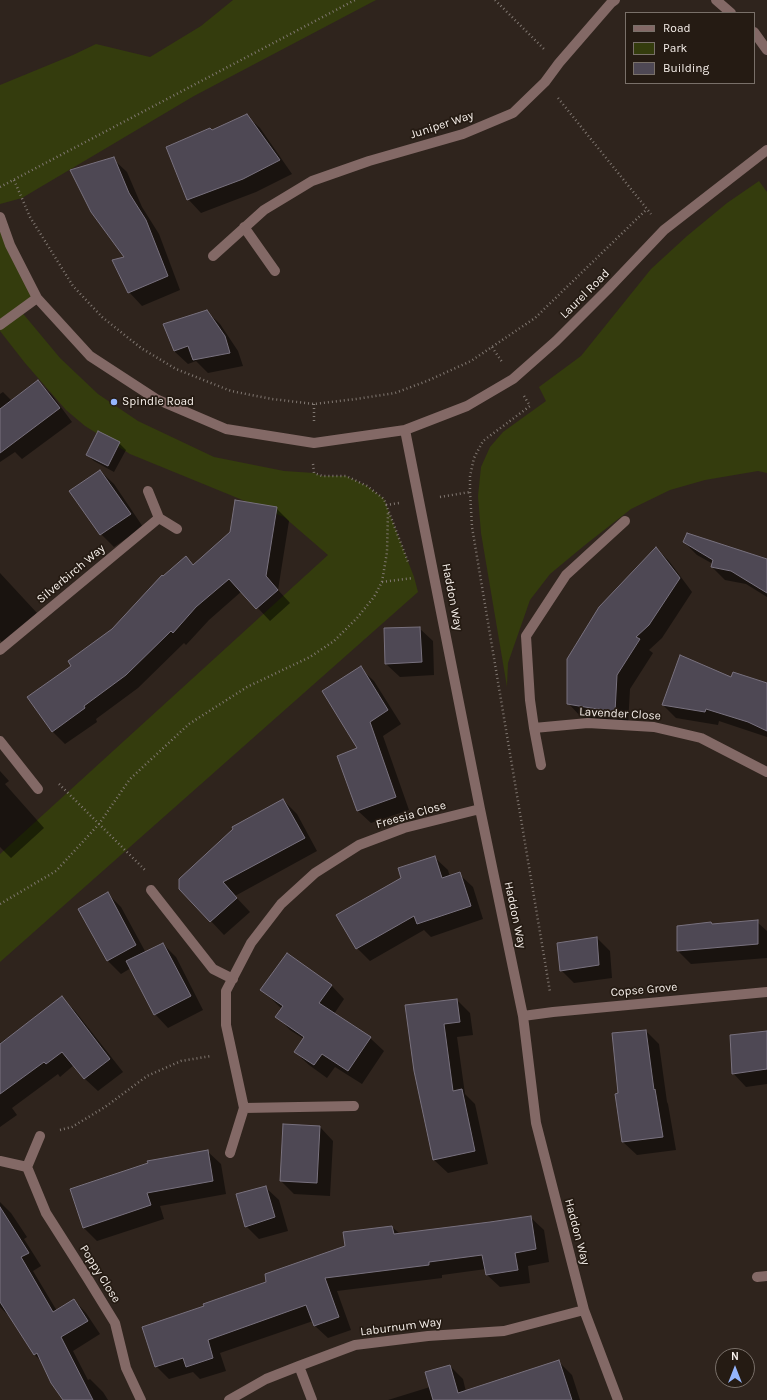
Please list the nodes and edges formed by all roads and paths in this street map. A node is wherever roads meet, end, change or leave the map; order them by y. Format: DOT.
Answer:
graph roads {
  1 [pos="355,0"];
  2 [pos="495,0"];
  3 [pos="615,0"];
  4 [pos="716,0"];
  5 [pos="730,12"];
  6 [pos="755,33"];
  7 [pos="767,50"];
  8 [pos="559,63"];
  9 [pos="545,82"];
  10 [pos="767,150"];
  11 [pos="14,180"];
  12 [pos="0,187"];
  13 [pos="647,209"];
  14 [pos="0,217"];
  15 [pos="244,227"];
  16 [pos="664,230"];
  17 [pos="213,256"];
  18 [pos="275,271"];
  19 [pos="37,298"];
  20 [pos="0,325"];
  21 [pos="314,404"];
  22 [pos="405,430"];
  23 [pos="314,443"];
  24 [pos="148,491"];
  25 [pos="388,512"];
  26 [pos="159,518"];
  27 [pos="625,521"];
  28 [pos="177,529"];
  29 [pos="408,563"];
  30 [pos="382,582"];
  31 [pos="416,585"];
  32 [pos="0,650"];
  33 [pos="534,728"];
  34 [pos="0,740"];
  35 [pos="541,765"];
  36 [pos="767,772"];
  37 [pos="38,789"];
  38 [pos="480,809"];
  39 [pos="99,824"];
  40 [pos="149,873"];
  41 [pos="150,890"];
  42 [pos="0,904"];
  43 [pos="233,979"];
  44 [pos="767,992"];
  45 [pos="523,1016"];
  46 [pos="232,1052"];
  47 [pos="354,1106"];
  48 [pos="244,1108"];
  49 [pos="40,1136"];
  50 [pos="230,1153"];
  51 [pos="0,1161"];
  52 [pos="27,1167"];
  53 [pos="584,1310"];
  54 [pos="298,1366"];
  55 [pos="141,1400"];
  56 [pos="229,1400"];
  57 [pos="312,1400"];
  58 [pos="618,1400"];
  1 -- 11 [label="path"];
  2 -- 8 [label="path"];
  3 -- 8 [label="street, Juniper Way"];
  4 -- 5 [label="street"];
  6 -- 7 [label="street"];
  8 -- 9 [label="street, Juniper Way"];
  9 -- 13 [label="path"];
  9 -- 15 [label="street, Juniper Way"];
  10 -- 16 [label="street, Laurel Road"];
  11 -- 12 [label="path"];
  11 -- 21 [label="path"];
  13 -- 16 [label="path"];
  13 -- 21 [label="path"];
  14 -- 19 [label="street, Laurel Road"];
  15 -- 17 [label="street, Juniper Way"];
  15 -- 18 [label="street"];
  16 -- 22 [label="street, Laurel Road"];
  19 -- 20 [label="street"];
  19 -- 23 [label="street, Laurel Road"];
  21 -- 23 [label="path"];
  22 -- 23 [label="street, Laurel Road"];
  22 -- 38 [label="street, Haddon Way"];
  23 -- 25 [label="path"];
  24 -- 26 [label="street"];
  25 -- 29 [label="path"];
  25 -- 30 [label="path"];
  26 -- 28 [label="street"];
  26 -- 32 [label="street, Silverbirch Way"];
  27 -- 33 [label="street"];
  30 -- 31 [label="path"];
  30 -- 39 [label="path"];
  33 -- 35 [label="street"];
  33 -- 36 [label="street, Lavender Close"];
  34 -- 37 [label="street"];
  38 -- 43 [label="street, Freesia Close"];
  38 -- 45 [label="street, Haddon Way"];
  39 -- 40 [label="path"];
  39 -- 42 [label="path"];
  41 -- 43 [label="street"];
  43 -- 46 [label="street, Freesia Close"];
  44 -- 45 [label="street, Copse Grove"];
  45 -- 53 [label="street, Haddon Way"];
  46 -- 48 [label="street, Freesia Close"];
  46 -- 49 [label="path"];
  47 -- 48 [label="street"];
  48 -- 50 [label="street, Freesia Close"];
  49 -- 52 [label="street"];
  51 -- 52 [label="street"];
  52 -- 55 [label="street, Poppy Close"];
  53 -- 54 [label="street, Laburnum Way"];
  53 -- 58 [label="street, Haddon Way"];
  54 -- 56 [label="street, Laburnum Way"];
  54 -- 57 [label="street"];
}
